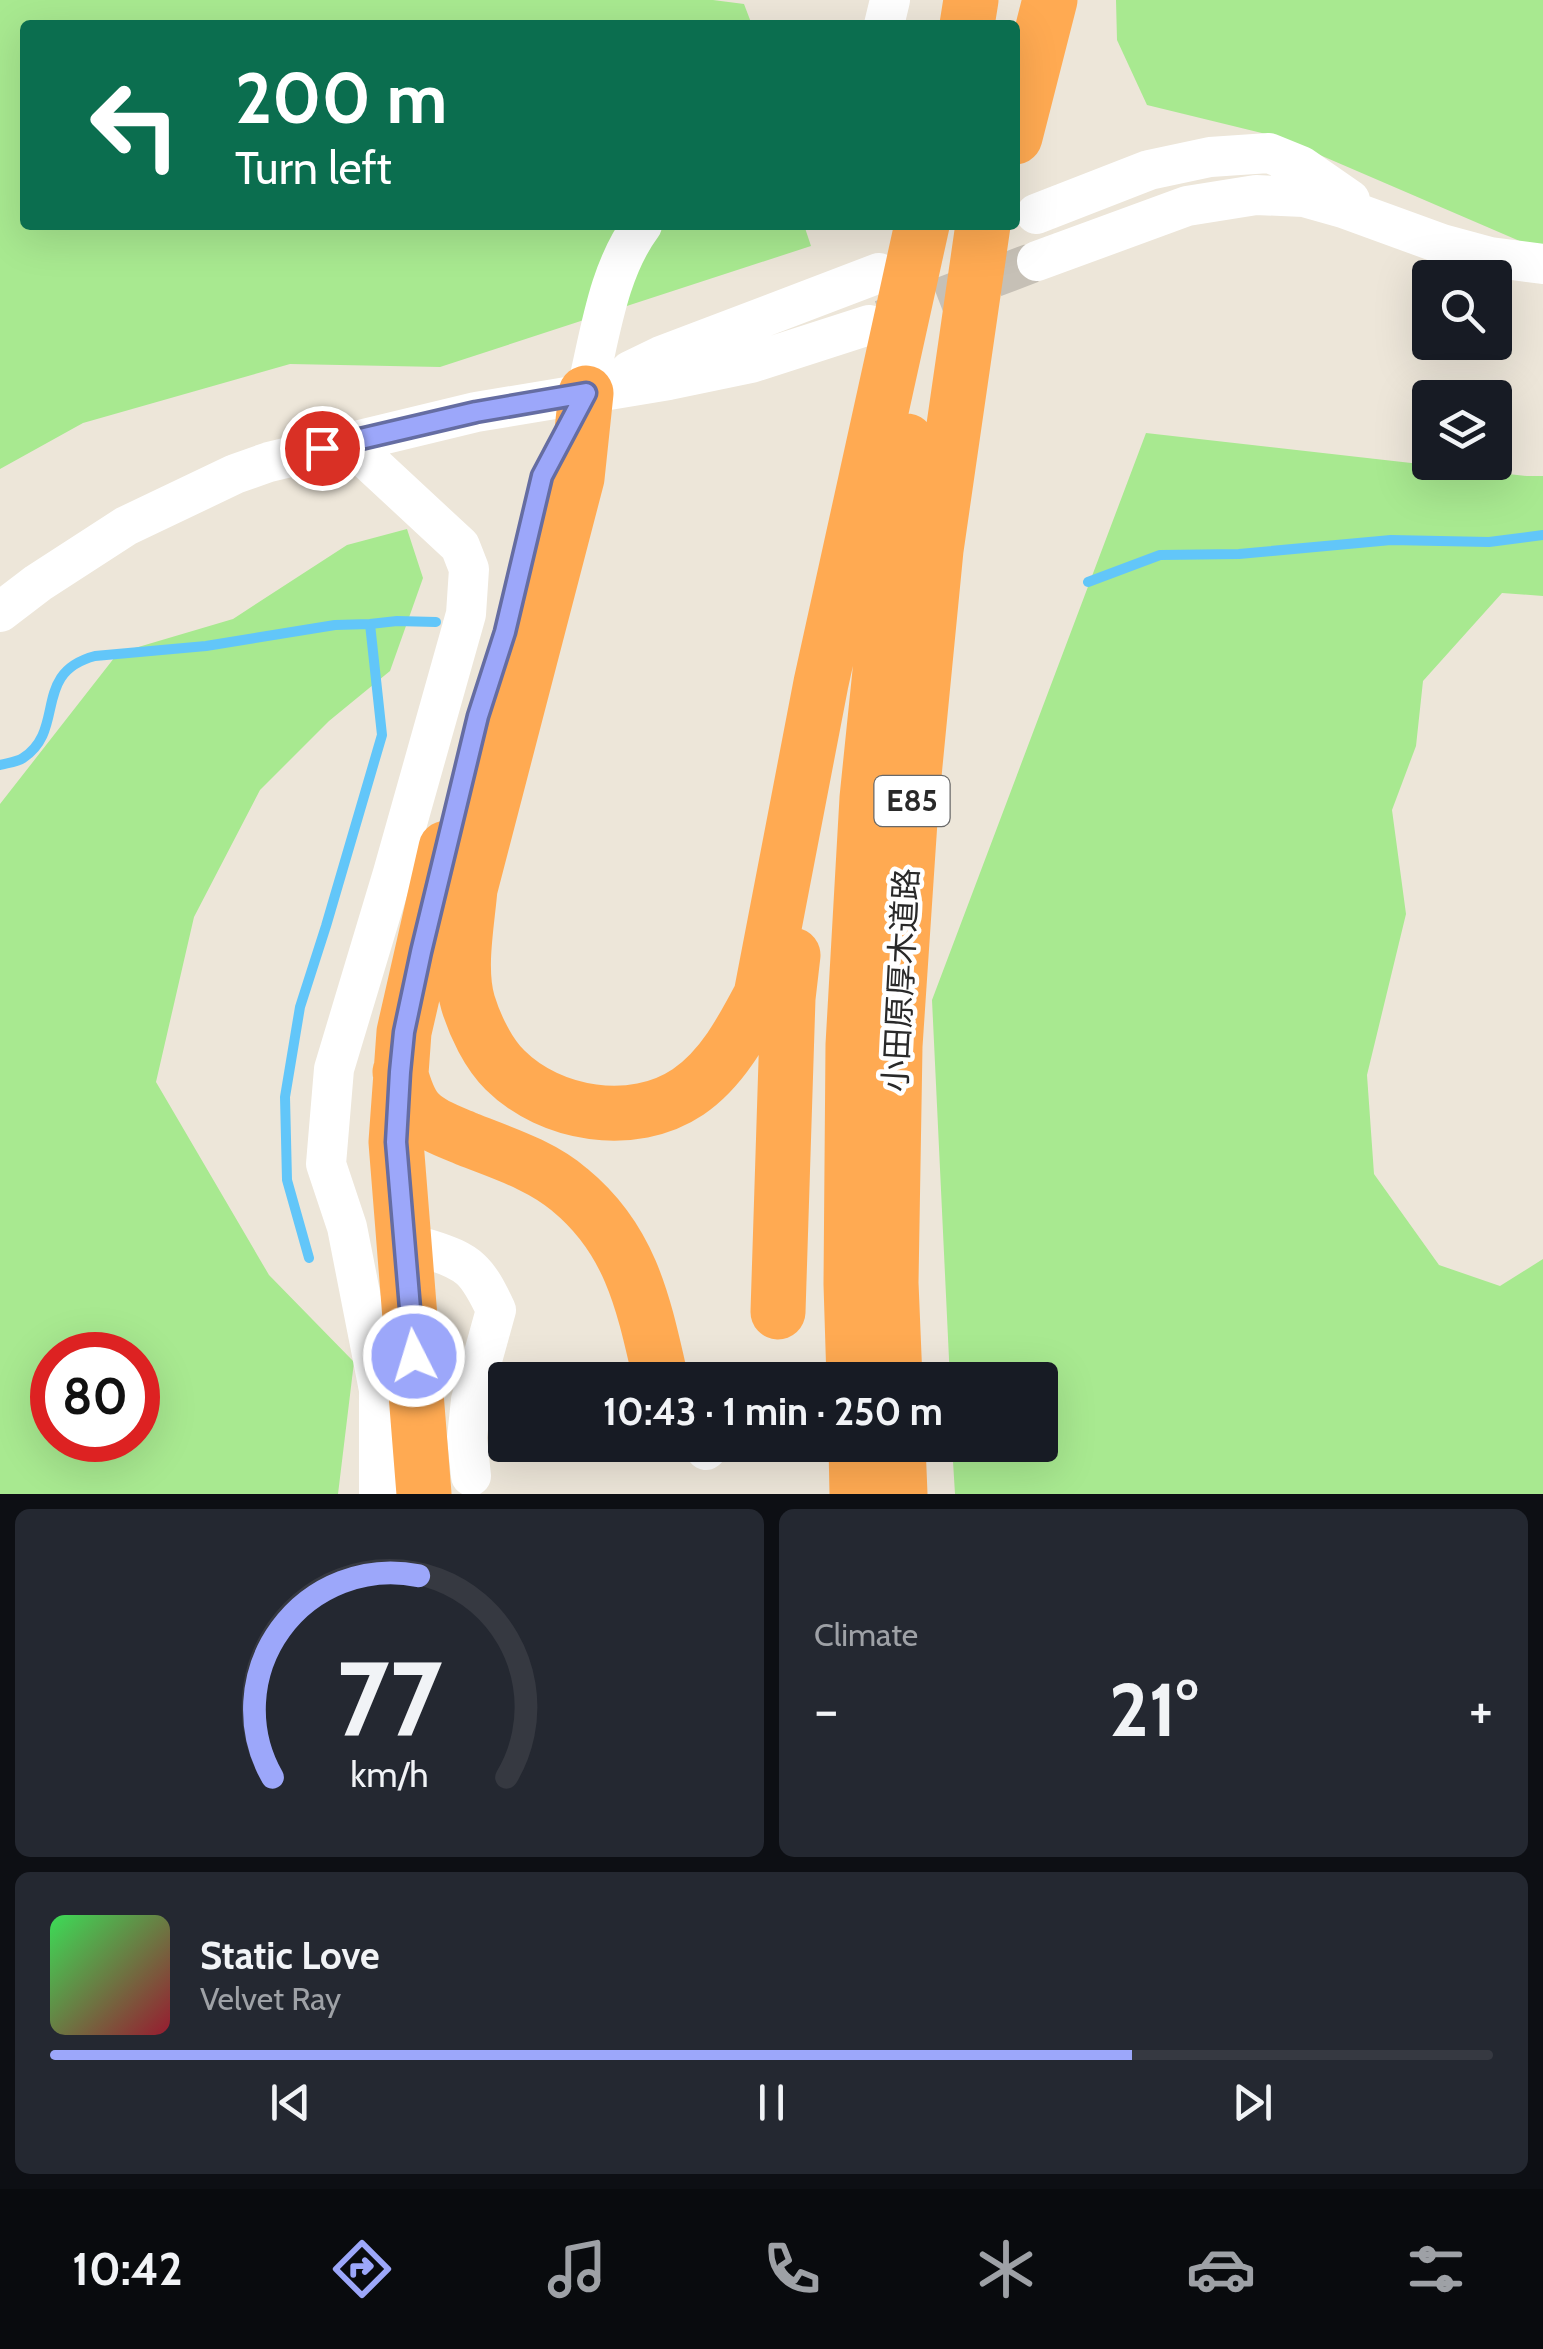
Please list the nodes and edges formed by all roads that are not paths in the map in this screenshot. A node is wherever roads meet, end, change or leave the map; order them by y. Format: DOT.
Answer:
graph roads {
  1 [pos="1050,0"];
  2 [pos="1020,118"];
  3 [pos="1020,218"];
  4 [pos="1378,220"];
  5 [pos="638,230"];
  6 [pos="921,230"];
  7 [pos="936,230"];
  8 [pos="982,230"];
  9 [pos="1010,230"];
  10 [pos="1038,261"];
  11 [pos="1543,264"];
  12 [pos="879,273"];
  13 [pos="869,326"];
  14 [pos="967,328"];
  15 [pos="586,393"];
  16 [pos="348,442"];
  17 [pos="0,612"];
  18 [pos="821,683"];
  19 [pos="400,1072"];
  20 [pos="428,1249"];
  21 [pos="778,1312"];
  22 [pos="657,1362"];
  23 [pos="853,1362"];
  24 [pos="894,1362"];
  25 [pos="856,1462"];
  26 [pos="899,1462"];
  27 [pos="448,1485"];
  28 [pos="379,1494"];
  29 [pos="857,1494"];
  30 [pos="900,1494"];
  1 -- 2 [label="highway"];
  3 -- 4 [label="street"];
  4 -- 10 [label="street"];
  4 -- 11 [label="street"];
  5 -- 15 [label="street"];
  6 -- 18 [label="highway"];
  7 -- 23 [label="highway, 小田原厚木道路 / E85"];
  8 -- 14 [label="highway, 小田原厚木道路 / E85"];
  9 -- 14 [label="highway"];
  12 -- 15 [label="street"];
  13 -- 15 [label="street"];
  14 -- 24 [label="highway, 小田原厚木道路 / E85"];
  15 -- 16 [label="street"];
  15 -- 18 [label="highway"];
  15 -- 19 [label="highway"];
  16 -- 17 [label="street"];
  16 -- 28 [label="street"];
  18 -- 21 [label="highway"];
  19 -- 22 [label="highway"];
  19 -- 27 [label="highway"];
  20 -- 27 [label="street"];
  25 -- 29 [label="highway"];
  26 -- 30 [label="highway"];
}
